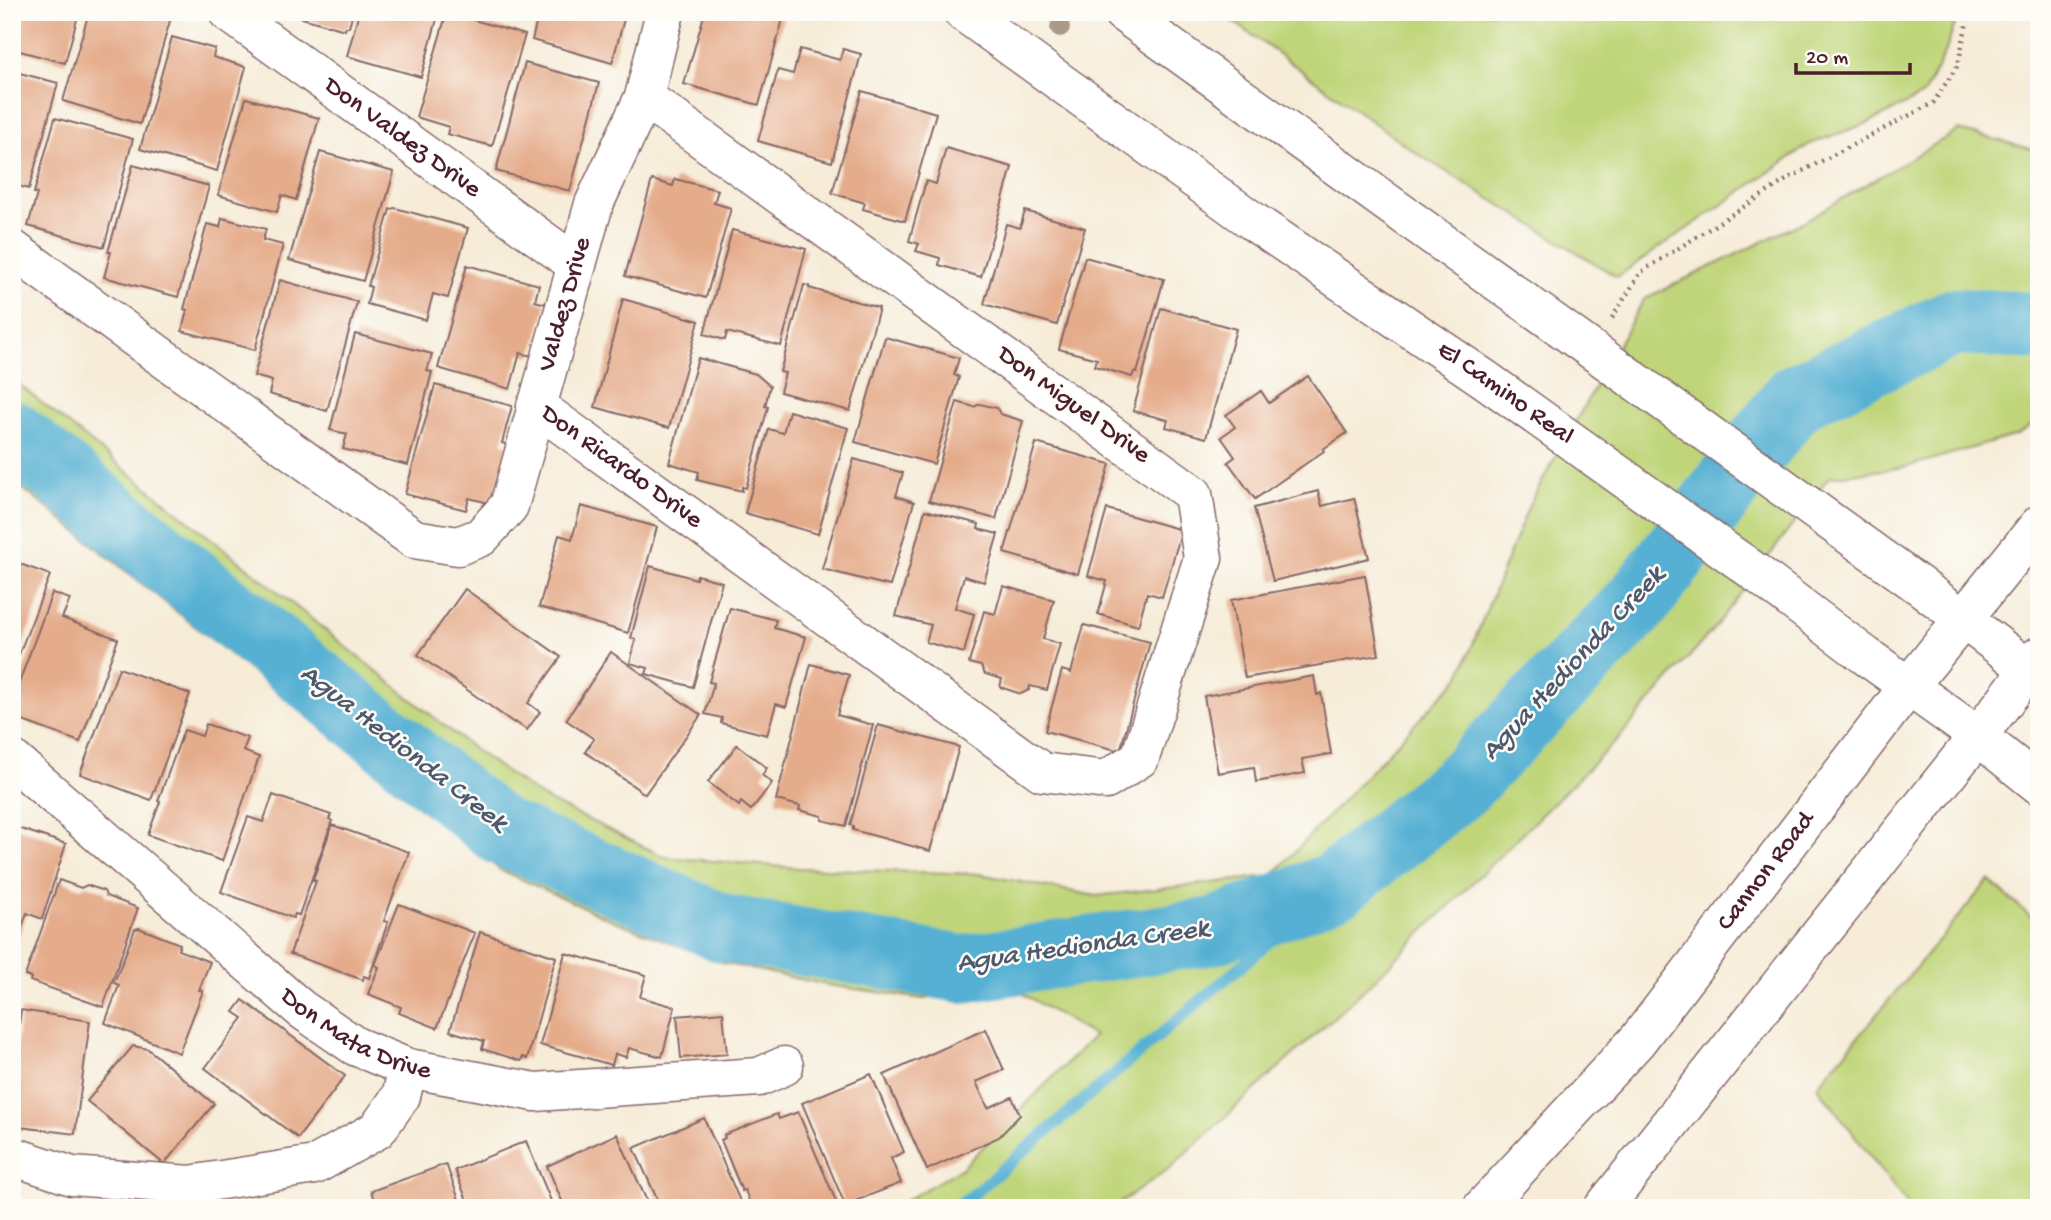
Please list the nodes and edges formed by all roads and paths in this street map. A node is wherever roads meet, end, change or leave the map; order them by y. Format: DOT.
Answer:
graph roads {
  1 [pos="228,12"];
  2 [pos="665,12"];
  3 [pos="963,12"];
  4 [pos="1122,12"];
  5 [pos="1969,12"];
  6 [pos="644,97"];
  7 [pos="12,249"];
  8 [pos="577,265"];
  9 [pos="1590,347"];
  10 [pos="536,406"];
  11 [pos="2039,525"];
  12 [pos="1964,618"];
  13 [pos="2035,668"];
  14 [pos="1908,687"];
  15 [pos="1978,736"];
  16 [pos="12,759"];
  17 [pos="1042,772"];
  18 [pos="2039,785"];
  19 [pos="784,1066"];
  20 [pos="408,1068"];
  21 [pos="12,1156"];
  22 [pos="1482,1208"];
  23 [pos="1603,1208"];
  1 -- 8 [label="street, Don Valdez Drive"];
  2 -- 6 [label="street"];
  3 -- 14 [label="street, El Camino Real"];
  4 -- 9 [label="street"];
  5 -- 9 [label="path"];
  6 -- 8 [label="street, Valdez Drive"];
  6 -- 17 [label="street, Don Miguel Drive"];
  7 -- 10 [label="street, Don Ricardo Drive"];
  8 -- 10 [label="street, Valdez Drive"];
  9 -- 12 [label="street"];
  10 -- 17 [label="street, Don Ricardo Drive"];
  11 -- 12 [label="street, Cannon Road"];
  12 -- 13 [label="street"];
  12 -- 14 [label="street, Cannon Road"];
  13 -- 15 [label="street"];
  14 -- 15 [label="street, El Camino Real"];
  14 -- 22 [label="street, Cannon Road"];
  15 -- 18 [label="street, El Camino Real"];
  15 -- 23 [label="street"];
  16 -- 20 [label="street, Don Mata Drive"];
  19 -- 20 [label="street, Don Mata Drive"];
  20 -- 21 [label="street"];
}
